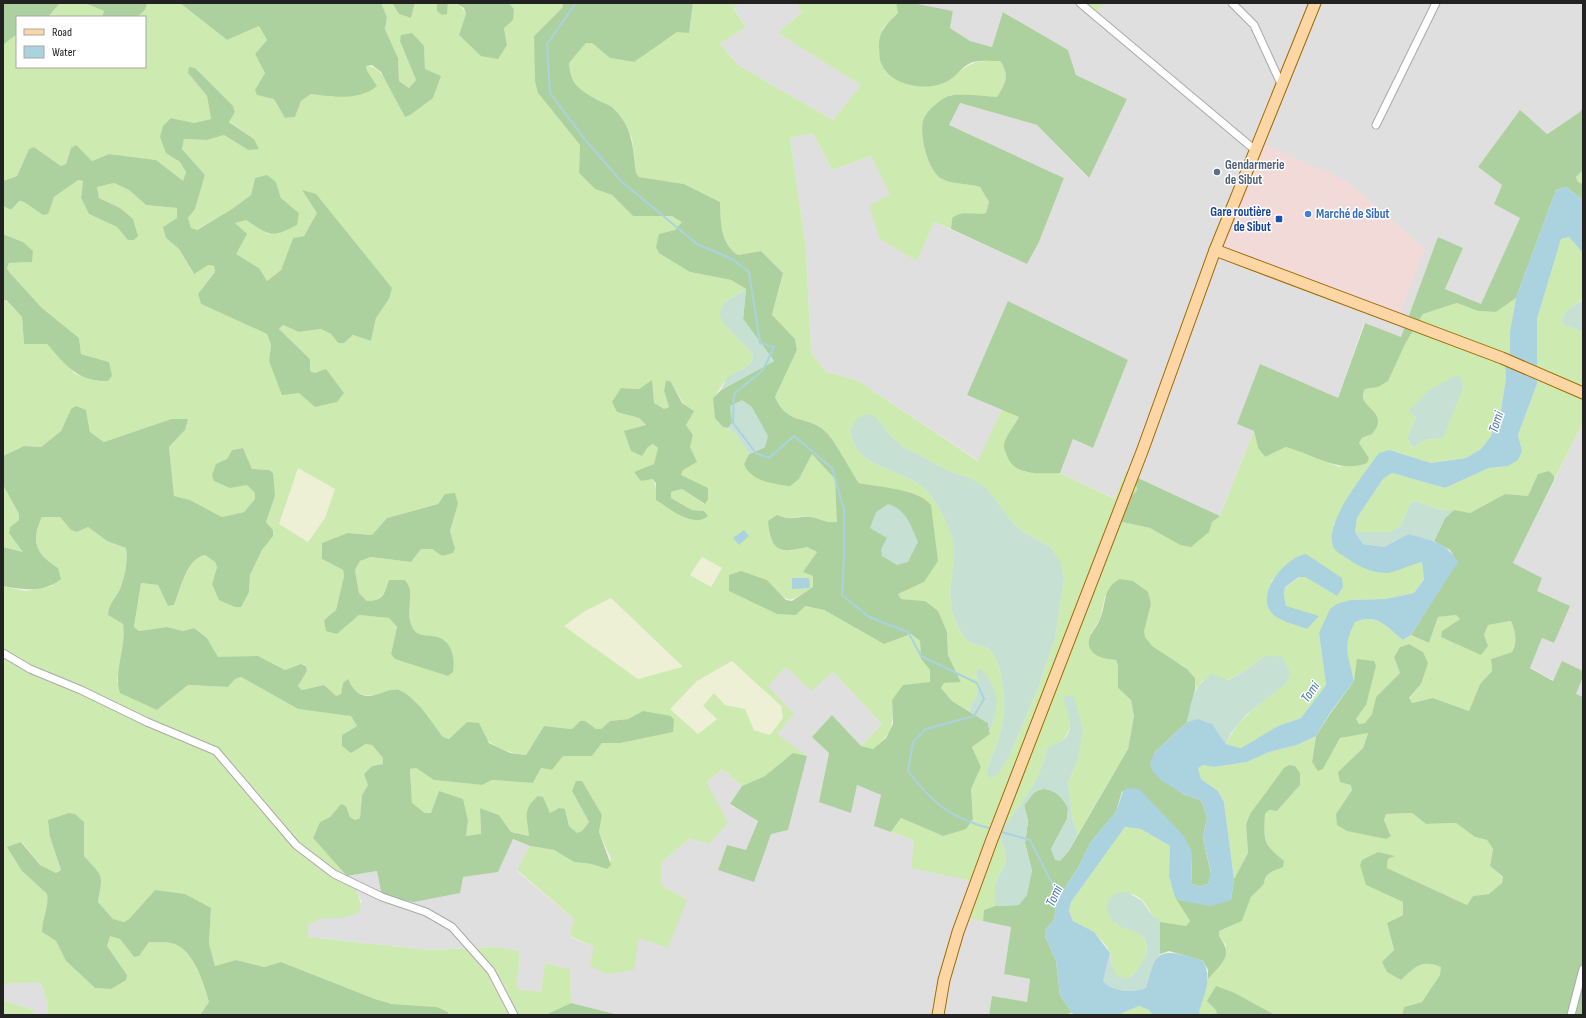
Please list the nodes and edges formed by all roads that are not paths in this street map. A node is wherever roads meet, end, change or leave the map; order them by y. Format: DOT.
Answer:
graph roads {
  1 [pos="1080,3"];
  2 [pos="1232,3"];
  3 [pos="1315,3"];
  4 [pos="1436,3"];
  5 [pos="1282,86"];
  6 [pos="1376,125"];
  7 [pos="1255,150"];
  8 [pos="1215,250"];
  9 [pos="1583,394"];
  10 [pos="3,653"];
  11 [pos="1583,969"];
  12 [pos="514,1015"];
  13 [pos="938,1015"];
  14 [pos="1571,1015"];
  1 -- 7 [label="street"];
  2 -- 5 [label="street"];
  3 -- 5 [label="main road"];
  4 -- 6 [label="street"];
  5 -- 7 [label="main road"];
  7 -- 8 [label="main road"];
  8 -- 9 [label="main road"];
  8 -- 13 [label="main road"];
  10 -- 12 [label="street"];
  11 -- 14 [label="street"];
}
